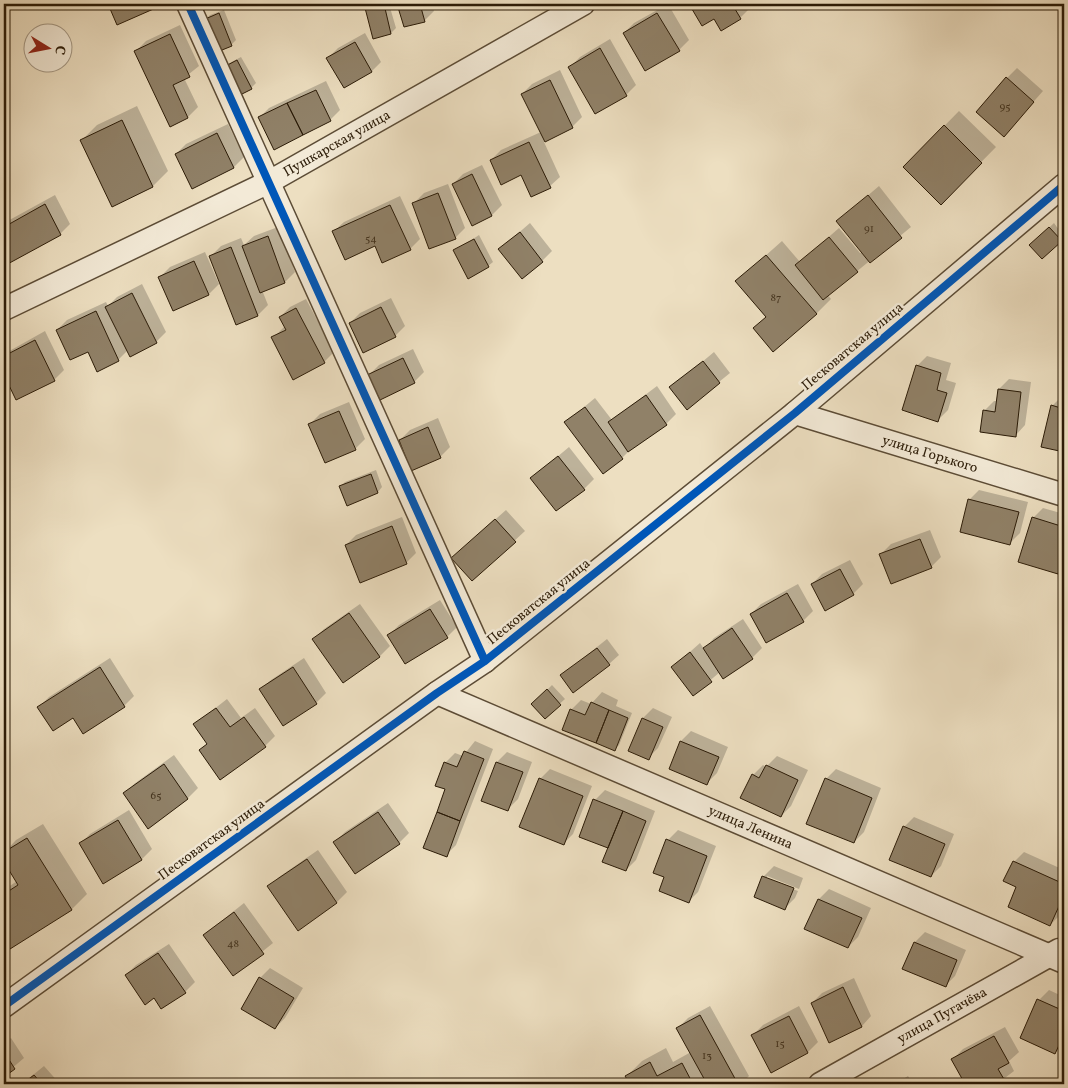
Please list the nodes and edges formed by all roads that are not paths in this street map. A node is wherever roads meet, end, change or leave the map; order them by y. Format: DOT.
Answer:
graph roads {
  1 [pos="188,4"];
  2 [pos="583,4"];
  3 [pos="269,182"];
  4 [pos="1064,185"];
  5 [pos="4,309"];
  6 [pos="795,413"];
  7 [pos="1064,495"];
  8 [pos="485,661"];
  9 [pos="437,693"];
  10 [pos="1060,954"];
  11 [pos="4,1006"];
  12 [pos="820,1084"];
  1 -- 3 [label="street"];
  2 -- 3 [label="street, Пушкарская улица"];
  3 -- 5 [label="street, Пушкарская улица"];
  3 -- 8 [label="street"];
  4 -- 6 [label="street, Песковатская улица"];
  6 -- 7 [label="street, улица Горького"];
  6 -- 8 [label="street, Песковатская улица"];
  8 -- 9 [label="street, Песковатская улица"];
  9 -- 10 [label="street, улица Ленина"];
  9 -- 11 [label="street, Песковатская улица"];
  10 -- 12 [label="street, улица Пугачёва"];
}
